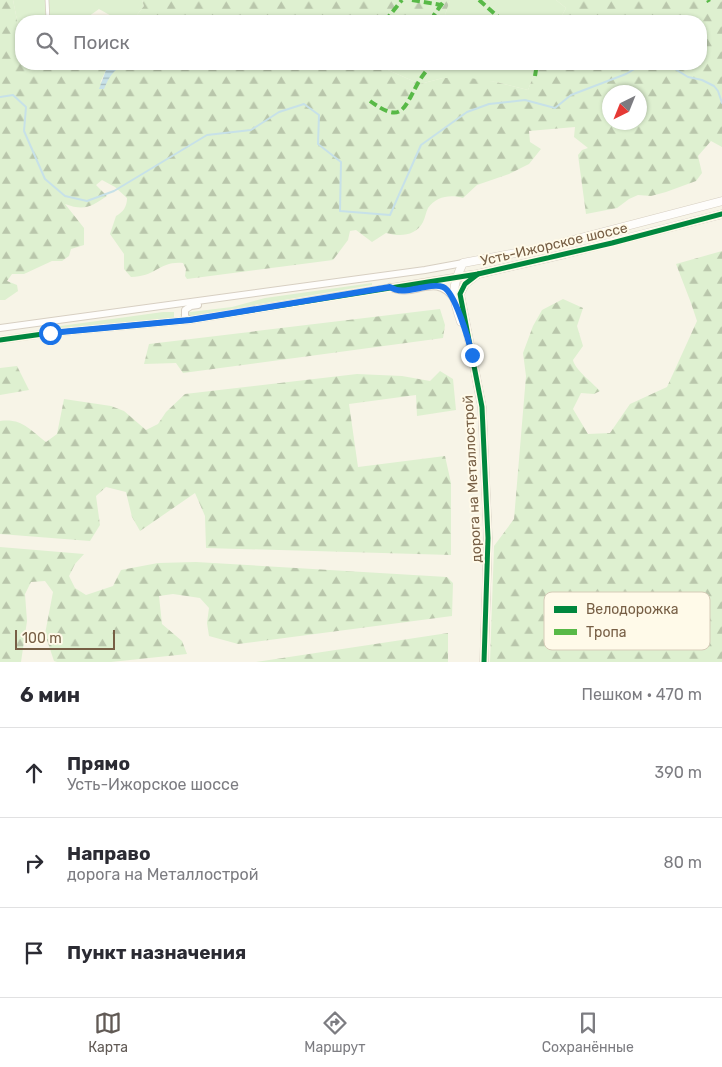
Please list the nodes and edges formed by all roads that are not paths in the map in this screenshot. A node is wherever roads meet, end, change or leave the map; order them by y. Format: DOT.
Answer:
graph roads {
  1 [pos="47,0"];
  2 [pos="48,15"];
  3 [pos="722,202"];
  4 [pos="722,214"];
  5 [pos="463,263"];
  6 [pos="478,274"];
  7 [pos="456,276"];
  8 [pos="390,287"];
  9 [pos="216,299"];
  10 [pos="454,299"];
  11 [pos="190,320"];
  12 [pos="0,328"];
  13 [pos="468,339"];
  14 [pos="0,340"];
  15 [pos="484,662"];
  1 -- 2 [label="lane"];
  3 -- 5 [label="street, Усть-Ижорское шоссе"];
  4 -- 6 [label="street, Усть-Ижорское шоссе"];
  5 -- 7 [label="street, дорога на Металлострой"];
  5 -- 9 [label="street, Усть-Ижорское шоссе"];
  6 -- 7 [label="street, Усть-Ижорское шоссе"];
  6 -- 13 [label="street, дорога на Металлострой"];
  7 -- 8 [label="street, Усть-Ижорское шоссе"];
  7 -- 10 [label="street, дорога на Металлострой"];
  8 -- 10 [label="street, Усть-Ижорское шоссе"];
  8 -- 11 [label="street, Усть-Ижорское шоссе"];
  9 -- 11 [label="street"];
  9 -- 12 [label="street, Усть-Ижорское шоссе"];
  10 -- 13 [label="street, дорога на Металлострой"];
  11 -- 14 [label="street, Усть-Ижорское шоссе"];
  13 -- 15 [label="street, дорога на Металлострой"];
}
